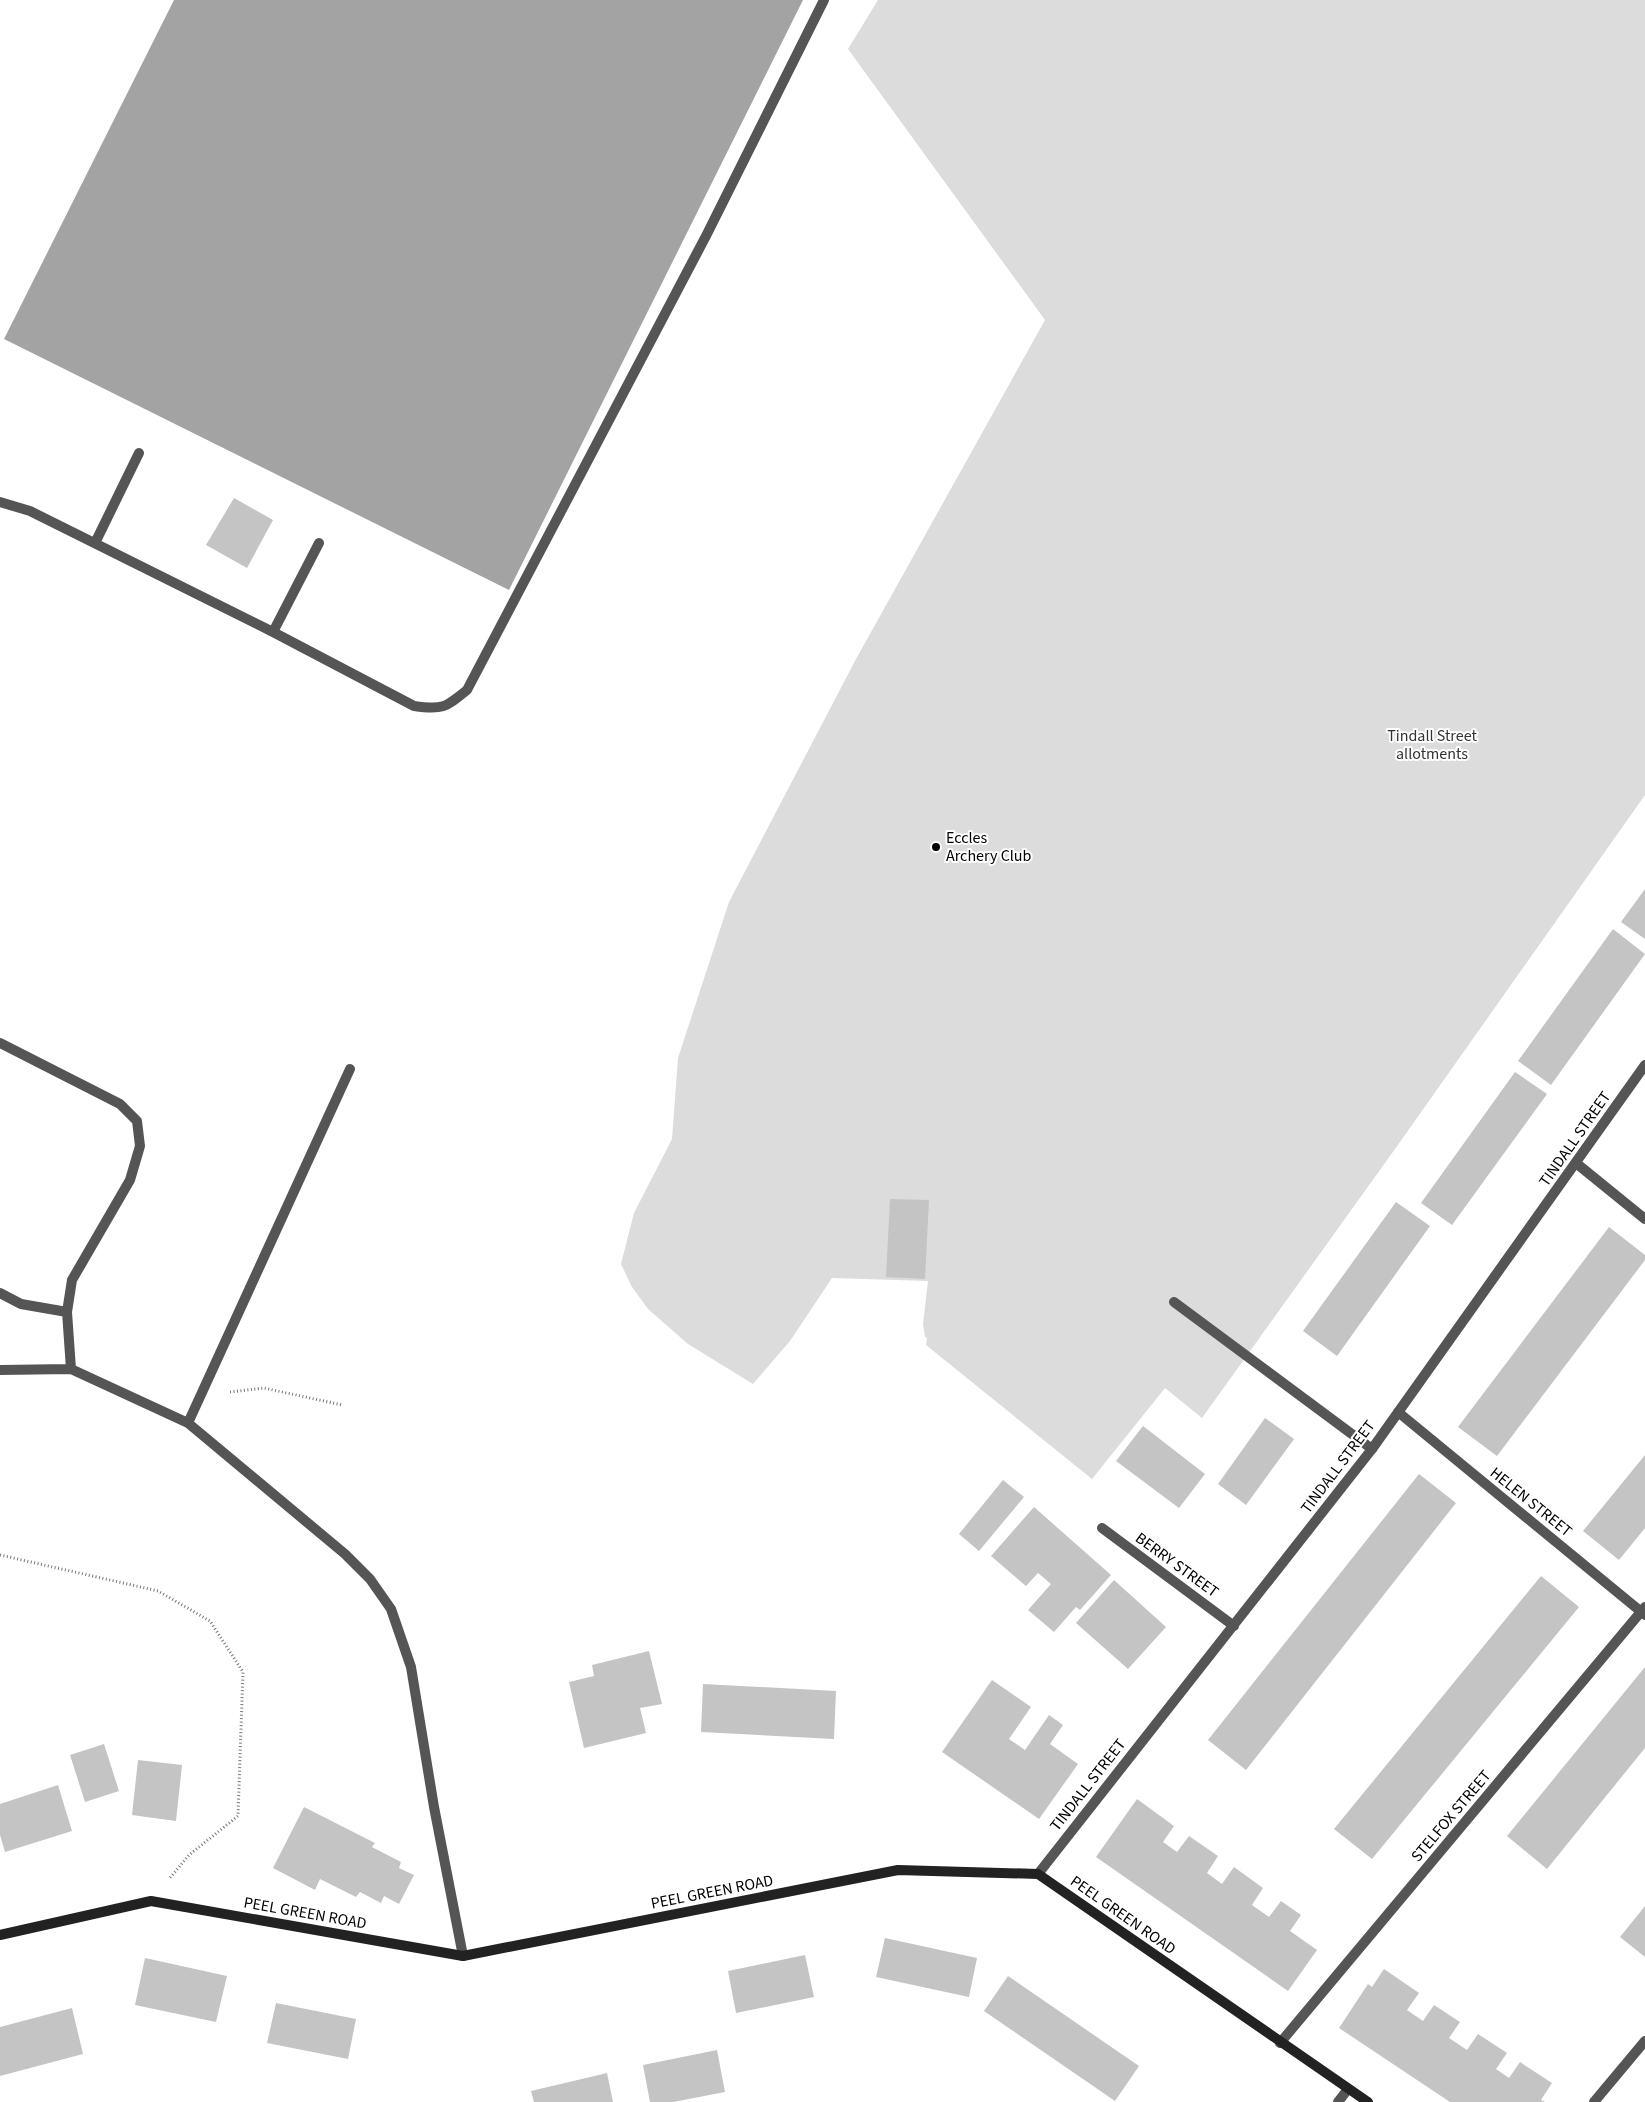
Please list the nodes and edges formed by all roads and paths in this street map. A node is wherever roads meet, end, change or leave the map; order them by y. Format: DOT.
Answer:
graph roads {
  1 [pos="824,0"];
  2 [pos="140,453"];
  3 [pos="0,502"];
  4 [pos="95,543"];
  5 [pos="319,543"];
  6 [pos="272,632"];
  7 [pos="0,1043"];
  8 [pos="1645,1065"];
  9 [pos="350,1069"];
  10 [pos="1576,1163"];
  11 [pos="1645,1219"];
  12 [pos="0,1293"];
  13 [pos="1174,1302"];
  14 [pos="68,1312"];
  15 [pos="71,1369"];
  16 [pos="0,1370"];
  17 [pos="200,1396"];
  18 [pos="342,1405"];
  19 [pos="1398,1412"];
  20 [pos="188,1422"];
  21 [pos="1372,1449"];
  22 [pos="1102,1528"];
  23 [pos="0,1556"];
  24 [pos="1644,1611"];
  25 [pos="1234,1626"];
  26 [pos="1038,1874"];
  27 [pos="151,1901"];
  28 [pos="0,1935"];
  29 [pos="464,1956"];
  30 [pos="1645,2041"];
  31 [pos="1280,2043"];
  32 [pos="1348,2089"];
  33 [pos="1338,2102"];
  34 [pos="1368,2102"];
  35 [pos="1594,2102"];
  1 -- 6 [label="street"];
  2 -- 4 [label="street"];
  3 -- 4 [label="street"];
  4 -- 6 [label="street"];
  5 -- 6 [label="street"];
  7 -- 14 [label="street"];
  8 -- 10 [label="street, TINDALL STREET"];
  9 -- 17 [label="street"];
  10 -- 11 [label="street"];
  10 -- 19 [label="street, TINDALL STREET"];
  12 -- 14 [label="street"];
  13 -- 21 [label="street"];
  14 -- 15 [label="street"];
  15 -- 16 [label="street"];
  15 -- 20 [label="street"];
  17 -- 18 [label="path"];
  17 -- 20 [label="street"];
  19 -- 21 [label="street, TINDALL STREET"];
  19 -- 24 [label="street, HELEN STREET"];
  20 -- 29 [label="street"];
  21 -- 25 [label="street, TINDALL STREET"];
  22 -- 25 [label="street, BERRY STREET"];
  23 -- 27 [label="path"];
  24 -- 31 [label="street, STELFOX STREET"];
  25 -- 26 [label="street, TINDALL STREET"];
  26 -- 29 [label="street, PEEL GREEN ROAD"];
  26 -- 31 [label="street, PEEL GREEN ROAD"];
  27 -- 28 [label="street, PEEL GREEN ROAD"];
  27 -- 29 [label="street, PEEL GREEN ROAD"];
  30 -- 35 [label="street"];
  31 -- 32 [label="street, PEEL GREEN ROAD"];
  32 -- 33 [label="street"];
  32 -- 34 [label="street, PEEL GREEN ROAD"];
}
